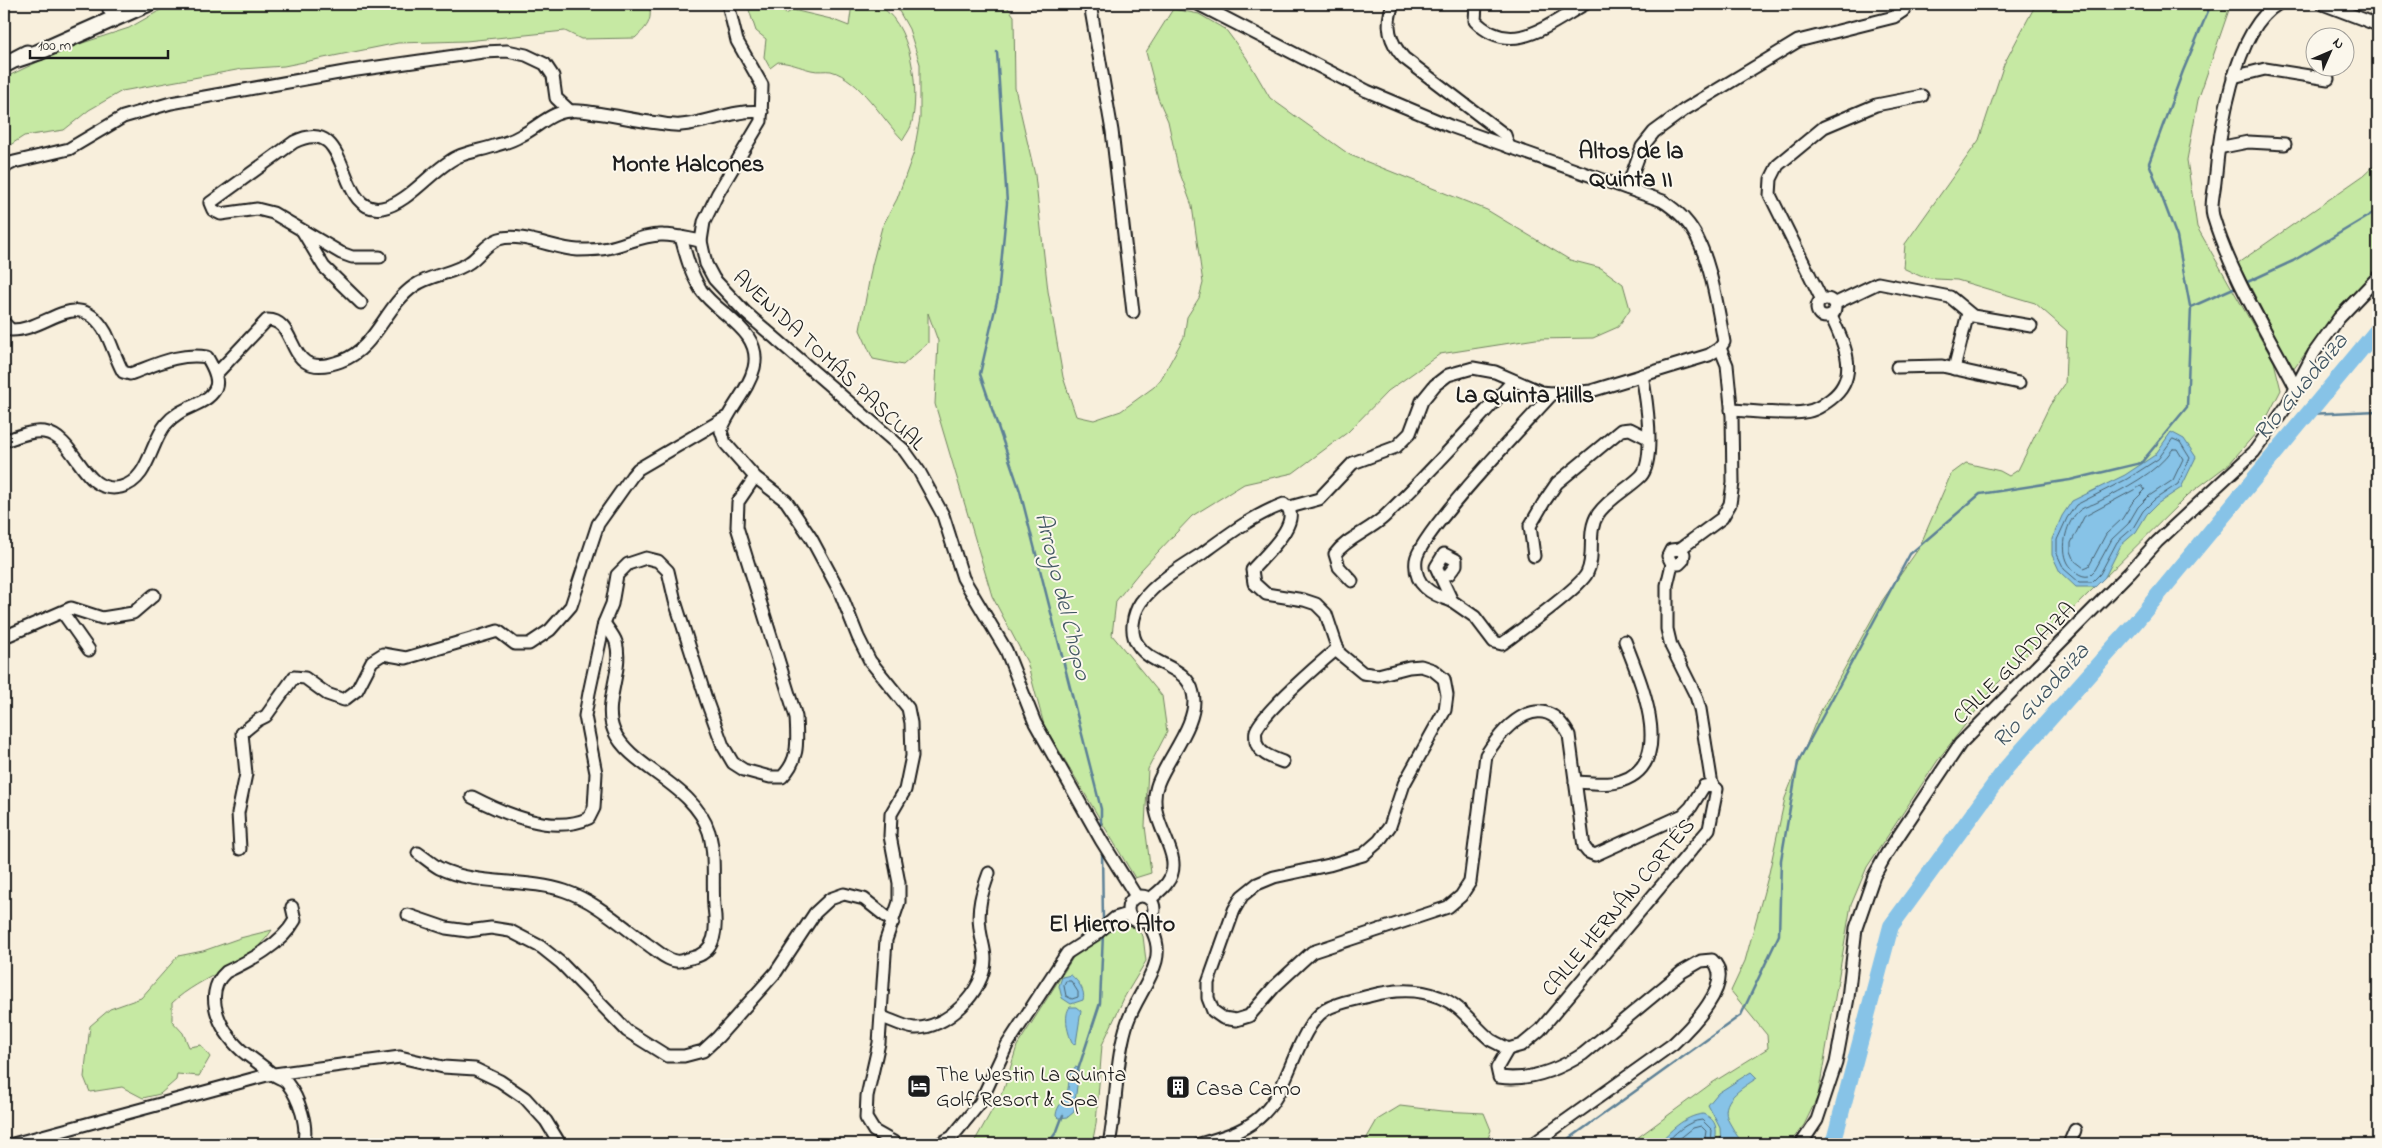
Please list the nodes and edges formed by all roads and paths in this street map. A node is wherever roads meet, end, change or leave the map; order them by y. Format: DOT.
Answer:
graph roads {
  1 [pos="124,4"];
  2 [pos="135,4"];
  3 [pos="147,4"];
  4 [pos="728,4"];
  5 [pos="1090,4"];
  6 [pos="1198,4"];
  7 [pos="1394,4"];
  8 [pos="1476,4"];
  9 [pos="1585,4"];
  10 [pos="1906,4"];
  11 [pos="2278,4"];
  12 [pos="2323,4"];
  13 [pos="112,7"];
  14 [pos="2378,25"];
  15 [pos="84,32"];
  16 [pos="18,59"];
  17 [pos="4,65"];
  18 [pos="2233,77"];
  19 [pos="2328,79"];
  20 [pos="1922,96"];
  21 [pos="556,98"];
  22 [pos="570,111"];
  23 [pos="762,112"];
  24 [pos="550,116"];
  25 [pos="2285,144"];
  26 [pos="1509,148"];
  27 [pos="2218,148"];
  28 [pos="4,167"];
  29 [pos="1627,188"];
  30 [pos="303,232"];
  31 [pos="681,237"];
  32 [pos="701,242"];
  33 [pos="380,256"];
  34 [pos="2378,277"];
  35 [pos="1822,300"];
  36 [pos="361,303"];
  37 [pos="1834,304"];
  38 [pos="1133,312"];
  39 [pos="1968,313"];
  40 [pos="1831,316"];
  41 [pos="4,323"];
  42 [pos="2031,326"];
  43 [pos="1720,348"];
  44 [pos="1897,367"];
  45 [pos="1954,369"];
  46 [pos="217,373"];
  47 [pos="1642,374"];
  48 [pos="1513,381"];
  49 [pos="2019,383"];
  50 [pos="2296,388"];
  51 [pos="1553,393"];
  52 [pos="1732,410"];
  53 [pos="725,418"];
  54 [pos="1648,438"];
  55 [pos="4,441"];
  56 [pos="755,478"];
  57 [pos="1290,508"];
  58 [pos="1534,556"];
  59 [pos="1449,574"];
  60 [pos="1352,581"];
  61 [pos="154,595"];
  62 [pos="1452,601"];
  63 [pos="63,613"];
  64 [pos="604,623"];
  65 [pos="4,637"];
  66 [pos="1625,640"];
  67 [pos="1338,648"];
  68 [pos="89,650"];
  69 [pos="1283,762"];
  70 [pos="1575,782"];
  71 [pos="1712,785"];
  72 [pos="472,797"];
  73 [pos="240,850"];
  74 [pos="418,853"];
  75 [pos="989,873"];
  76 [pos="1136,896"];
  77 [pos="1150,898"];
  78 [pos="292,907"];
  79 [pos="1128,914"];
  80 [pos="408,915"];
  81 [pos="1148,920"];
  82 [pos="893,922"];
  83 [pos="882,1016"];
  84 [pos="1508,1049"];
  85 [pos="274,1074"];
  86 [pos="2075,1130"];
  87 [pos="12,1144"];
  88 [pos="303,1144"];
  89 [pos="560,1144"];
  90 [pos="897,1144"];
  91 [pos="939,1144"];
  92 [pos="1109,1144"];
  93 [pos="1200,1144"];
  94 [pos="1533,1144"];
  95 [pos="1801,1144"];
  96 [pos="2069,1144"];
  1 -- 13 [label="main road"];
  2 -- 15 [label="street"];
  3 -- 15 [label="main road"];
  4 -- 23 [label="street, AVENIDA TOMÁS PASCUAL"];
  5 -- 38 [label="street"];
  6 -- 26 [label="street"];
  7 -- 26 [label="street"];
  8 -- 9 [label="street"];
  10 -- 29 [label="street"];
  11 -- 18 [label="street"];
  12 -- 14 [label="street"];
  13 -- 16 [label="main road"];
  15 -- 16 [label="main road"];
  16 -- 17 [label="main road"];
  18 -- 19 [label="street"];
  18 -- 27 [label="street"];
  20 -- 35 [label="street"];
  21 -- 22 [label="street"];
  21 -- 24 [label="street"];
  21 -- 28 [label="street"];
  22 -- 23 [label="street"];
  22 -- 24 [label="street"];
  23 -- 32 [label="street, AVENIDA TOMÁS PASCUAL"];
  24 -- 30 [label="street"];
  25 -- 27 [label="street"];
  26 -- 29 [label="street"];
  27 -- 50 [label="street"];
  29 -- 43 [label="street"];
  30 -- 33 [label="street"];
  30 -- 36 [label="street"];
  31 -- 32 [label="street"];
  31 -- 46 [label="street"];
  31 -- 53 [label="street"];
  32 -- 76 [label="street, AVENIDA TOMÁS PASCUAL"];
  34 -- 50 [label="street, CALLE GUADAIZA"];
  35 -- 37 [label="street"];
  35 -- 40 [label="street"];
  37 -- 39 [label="street"];
  37 -- 40 [label="street"];
  39 -- 42 [label="street"];
  39 -- 45 [label="street"];
  40 -- 52 [label="street"];
  41 -- 46 [label="street"];
  43 -- 47 [label="street"];
  43 -- 52 [label="street"];
  44 -- 45 [label="street"];
  45 -- 49 [label="street"];
  46 -- 55 [label="street"];
  47 -- 51 [label="street"];
  47 -- 54 [label="street"];
  48 -- 51 [label="street"];
  48 -- 57 [label="street"];
  48 -- 60 [label="street"];
  50 -- 95 [label="street, CALLE GUADAIZA"];
  51 -- 62 [label="street"];
  52 -- 71 [label="street"];
  53 -- 56 [label="street"];
  53 -- 73 [label="street"];
  54 -- 58 [label="street"];
  54 -- 62 [label="street"];
  56 -- 64 [label="street"];
  56 -- 82 [label="street"];
  57 -- 67 [label="street, CALLE HERNÁN CORTÉS"];
  57 -- 77 [label="street"];
  59 -- 62 [label="street"];
  61 -- 63 [label="street"];
  63 -- 65 [label="street"];
  63 -- 68 [label="street"];
  64 -- 72 [label="street"];
  64 -- 74 [label="street"];
  66 -- 70 [label="street"];
  67 -- 69 [label="street"];
  67 -- 70 [label="street, CALLE HERNÁN CORTÉS"];
  70 -- 71 [label="street, CALLE HERNÁN CORTÉS"];
  71 -- 84 [label="street, CALLE HERNÁN CORTÉS"];
  75 -- 83 [label="street"];
  76 -- 77 [label="street"];
  76 -- 79 [label="street"];
  77 -- 81 [label="street"];
  78 -- 85 [label="street"];
  79 -- 81 [label="street"];
  79 -- 91 [label="street"];
  80 -- 82 [label="street"];
  81 -- 92 [label="street"];
  82 -- 83 [label="street"];
  83 -- 90 [label="street"];
  84 -- 93 [label="street"];
  84 -- 94 [label="street"];
  85 -- 87 [label="street"];
  85 -- 88 [label="street"];
  85 -- 89 [label="street"];
  86 -- 96 [label="street"];
}
